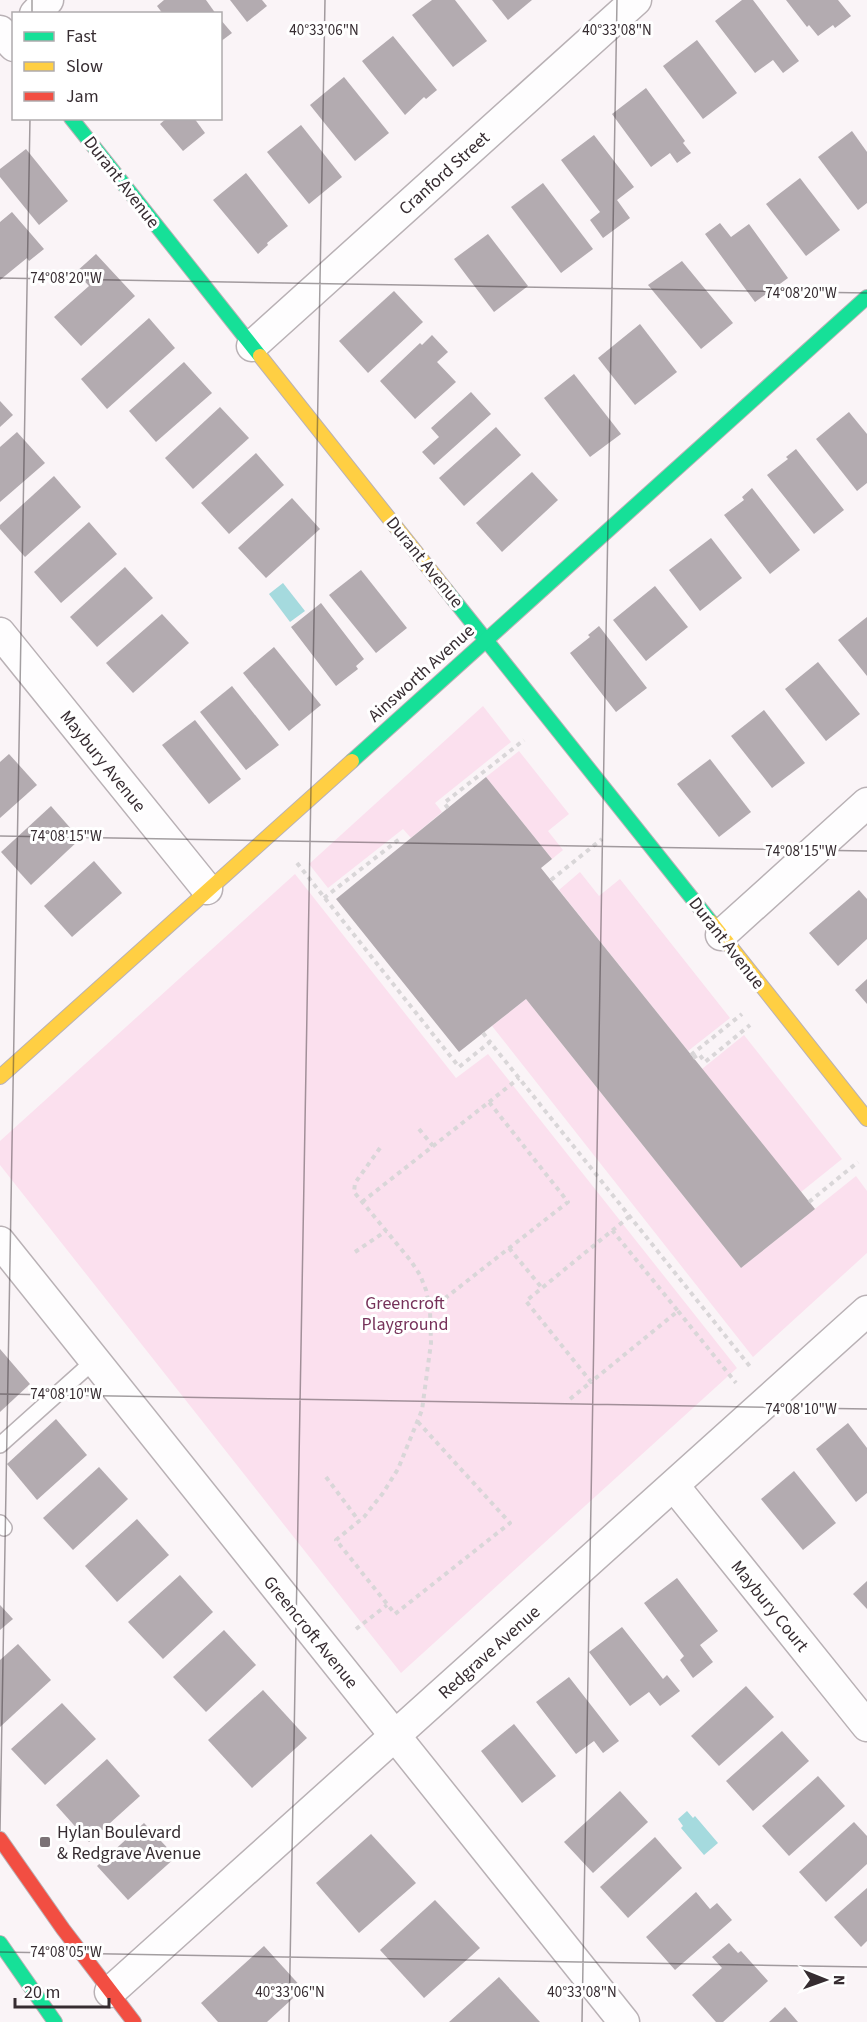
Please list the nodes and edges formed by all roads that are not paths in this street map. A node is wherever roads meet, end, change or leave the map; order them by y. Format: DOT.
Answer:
graph roads {
  1 [pos="48,0"];
  2 [pos="636,0"];
  3 [pos="37,12"];
  4 [pos="73,120"];
  5 [pos="867,297"];
  6 [pos="252,346"];
  7 [pos="0,633"];
  8 [pos="486,639"];
  9 [pos="867,803"];
  10 [pos="207,889"];
  11 [pos="721,935"];
  12 [pos="0,1077"];
  13 [pos="867,1119"];
  14 [pos="0,1242"];
  15 [pos="867,1311"];
  16 [pos="94,1360"];
  17 [pos="0,1445"];
  18 [pos="674,1486"];
  19 [pos="867,1726"];
  20 [pos="394,1736"];
  21 [pos="0,1839"];
  22 [pos="0,1943"];
  23 [pos="110,1992"];
  24 [pos="55,2022"];
  25 [pos="134,2022"];
  26 [pos="624,2022"];
  1 -- 3 [label="street"];
  2 -- 6 [label="street, Cranford Street"];
  4 -- 6 [label="street, Durant Avenue"];
  5 -- 8 [label="street, Ainsworth Avenue"];
  6 -- 8 [label="street, Durant Avenue"];
  7 -- 10 [label="street, Maybury Avenue"];
  8 -- 10 [label="street, Ainsworth Avenue"];
  8 -- 11 [label="street, Durant Avenue"];
  9 -- 11 [label="street"];
  10 -- 12 [label="street, Ainsworth Avenue"];
  11 -- 13 [label="street, Durant Avenue"];
  14 -- 16 [label="street, Greencroft Avenue"];
  15 -- 18 [label="street, Redgrave Avenue"];
  16 -- 17 [label="lane"];
  16 -- 20 [label="street, Greencroft Avenue"];
  18 -- 19 [label="street, Maybury Court"];
  18 -- 20 [label="street, Redgrave Avenue"];
  20 -- 23 [label="street, Redgrave Avenue"];
  20 -- 26 [label="street, Greencroft Avenue"];
  21 -- 23 [label="street"];
  22 -- 24 [label="street"];
  23 -- 25 [label="street"];
}
